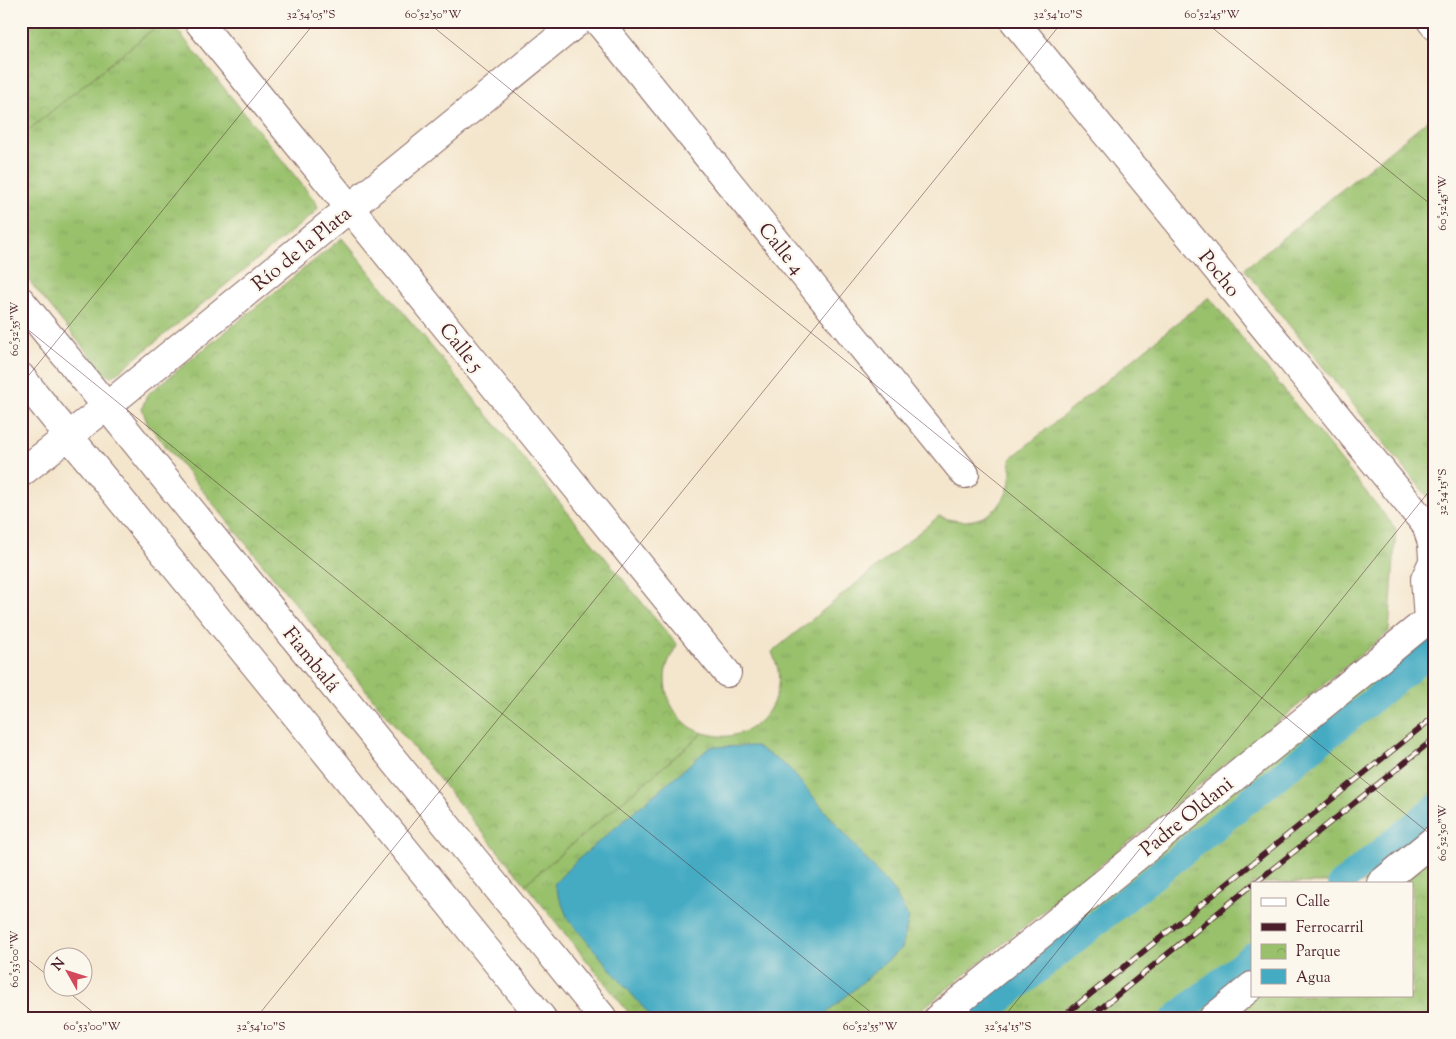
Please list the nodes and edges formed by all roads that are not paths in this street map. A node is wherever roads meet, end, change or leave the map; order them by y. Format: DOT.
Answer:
graph roads {
  1 [pos="198,21"];
  2 [pos="579,21"];
  3 [pos="598,21"];
  4 [pos="1014,21"];
  5 [pos="1431,21"];
  6 [pos="1435,26"];
  7 [pos="350,208"];
  8 [pos="21,301"];
  9 [pos="21,377"];
  10 [pos="107,406"];
  11 [pos="68,435"];
  12 [pos="21,473"];
  13 [pos="966,474"];
  14 [pos="1430,526"];
  15 [pos="1434,558"];
  16 [pos="1431,617"];
  17 [pos="727,673"];
  18 [pos="1435,839"];
  19 [pos="1381,882"];
  20 [pos="1251,987"];
  21 [pos="542,1018"];
  22 [pos="603,1018"];
  23 [pos="938,1018"];
  24 [pos="1213,1018"];
  1 -- 7 [label="street, Calle 5"];
  2 -- 7 [label="street, Río de la Plata"];
  3 -- 13 [label="street, Calle 4"];
  4 -- 14 [label="street, Pocho"];
  5 -- 6 [label="street"];
  7 -- 10 [label="street, Río de la Plata"];
  7 -- 17 [label="street, Calle 5"];
  8 -- 10 [label="street, Fiambalá"];
  9 -- 11 [label="street"];
  10 -- 11 [label="street, Río de la Plata"];
  10 -- 22 [label="street, Fiambalá"];
  11 -- 12 [label="street, Río de la Plata"];
  11 -- 21 [label="street"];
  14 -- 15 [label="street, Pocho"];
  15 -- 16 [label="street, Pocho"];
  16 -- 23 [label="street, Padre Oldani"];
  18 -- 19 [label="street"];
  20 -- 24 [label="street"];
}
